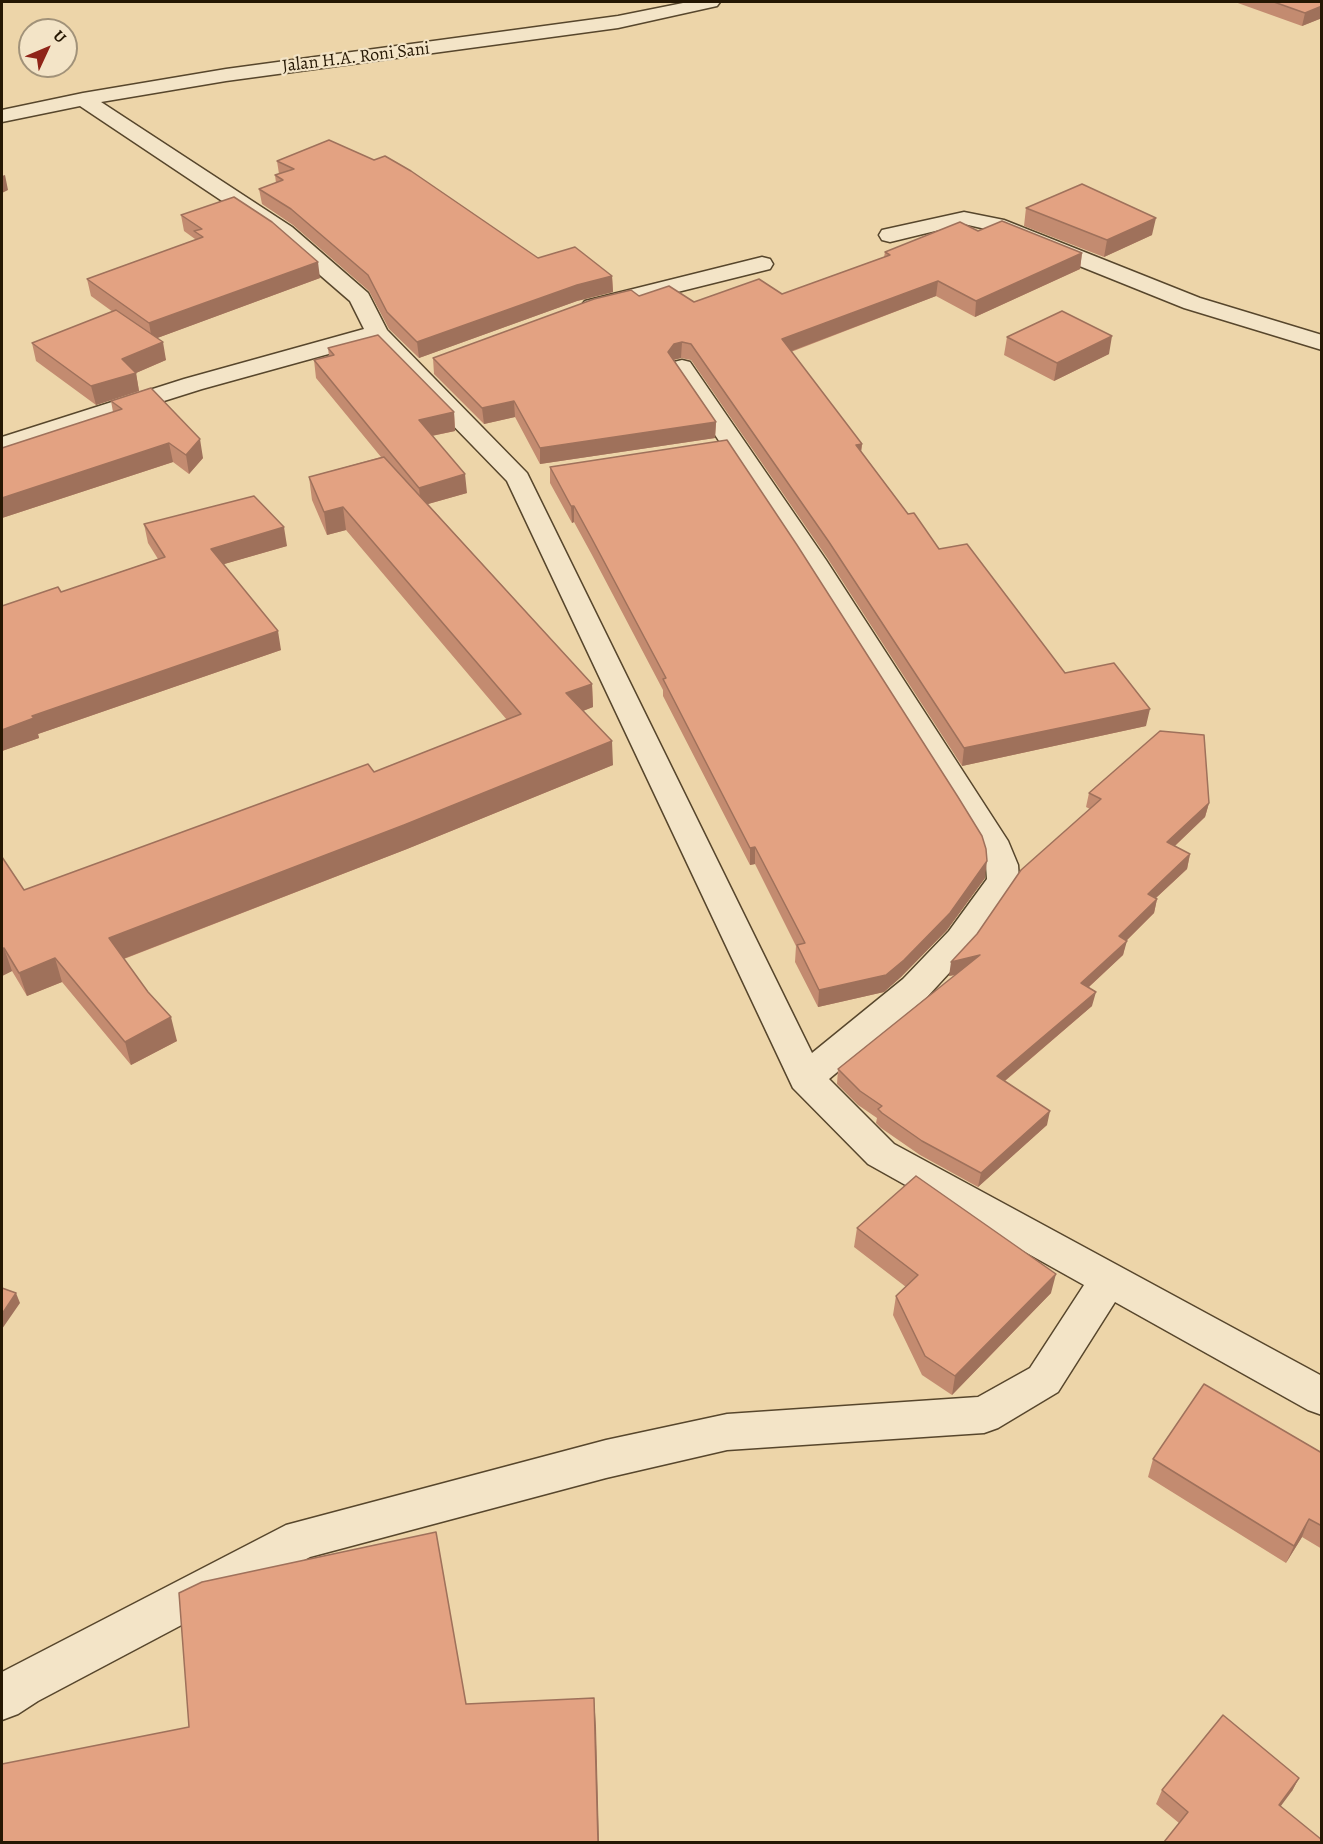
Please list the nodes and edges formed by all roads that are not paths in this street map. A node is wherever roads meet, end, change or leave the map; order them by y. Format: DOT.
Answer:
graph roads {
  1 [pos="711,2"];
  2 [pos="591,7"];
  3 [pos="618,22"];
  4 [pos="83,99"];
  5 [pos="2,116"];
  6 [pos="890,235"];
  7 [pos="762,264"];
  8 [pos="576,312"];
  9 [pos="377,333"];
  10 [pos="1322,343"];
  11 [pos="682,367"];
  12 [pos="2,445"];
  13 [pos="806,1078"];
  14 [pos="1108,1278"];
  15 [pos="1322,1397"];
  16 [pos="2,1698"];
  1 -- 3 [label="street, Jalan H.A. Roni Sani"];
  2 -- 3 [label="street"];
  3 -- 4 [label="street, Jalan H.A. Roni Sani"];
  4 -- 5 [label="street, Jalan H.A. Roni Sani"];
  4 -- 9 [label="street"];
  6 -- 10 [label="street"];
  7 -- 8 [label="street"];
  9 -- 12 [label="street"];
  9 -- 13 [label="street"];
  11 -- 13 [label="street"];
  13 -- 14 [label="street"];
  14 -- 15 [label="street"];
  14 -- 16 [label="street"];
}
